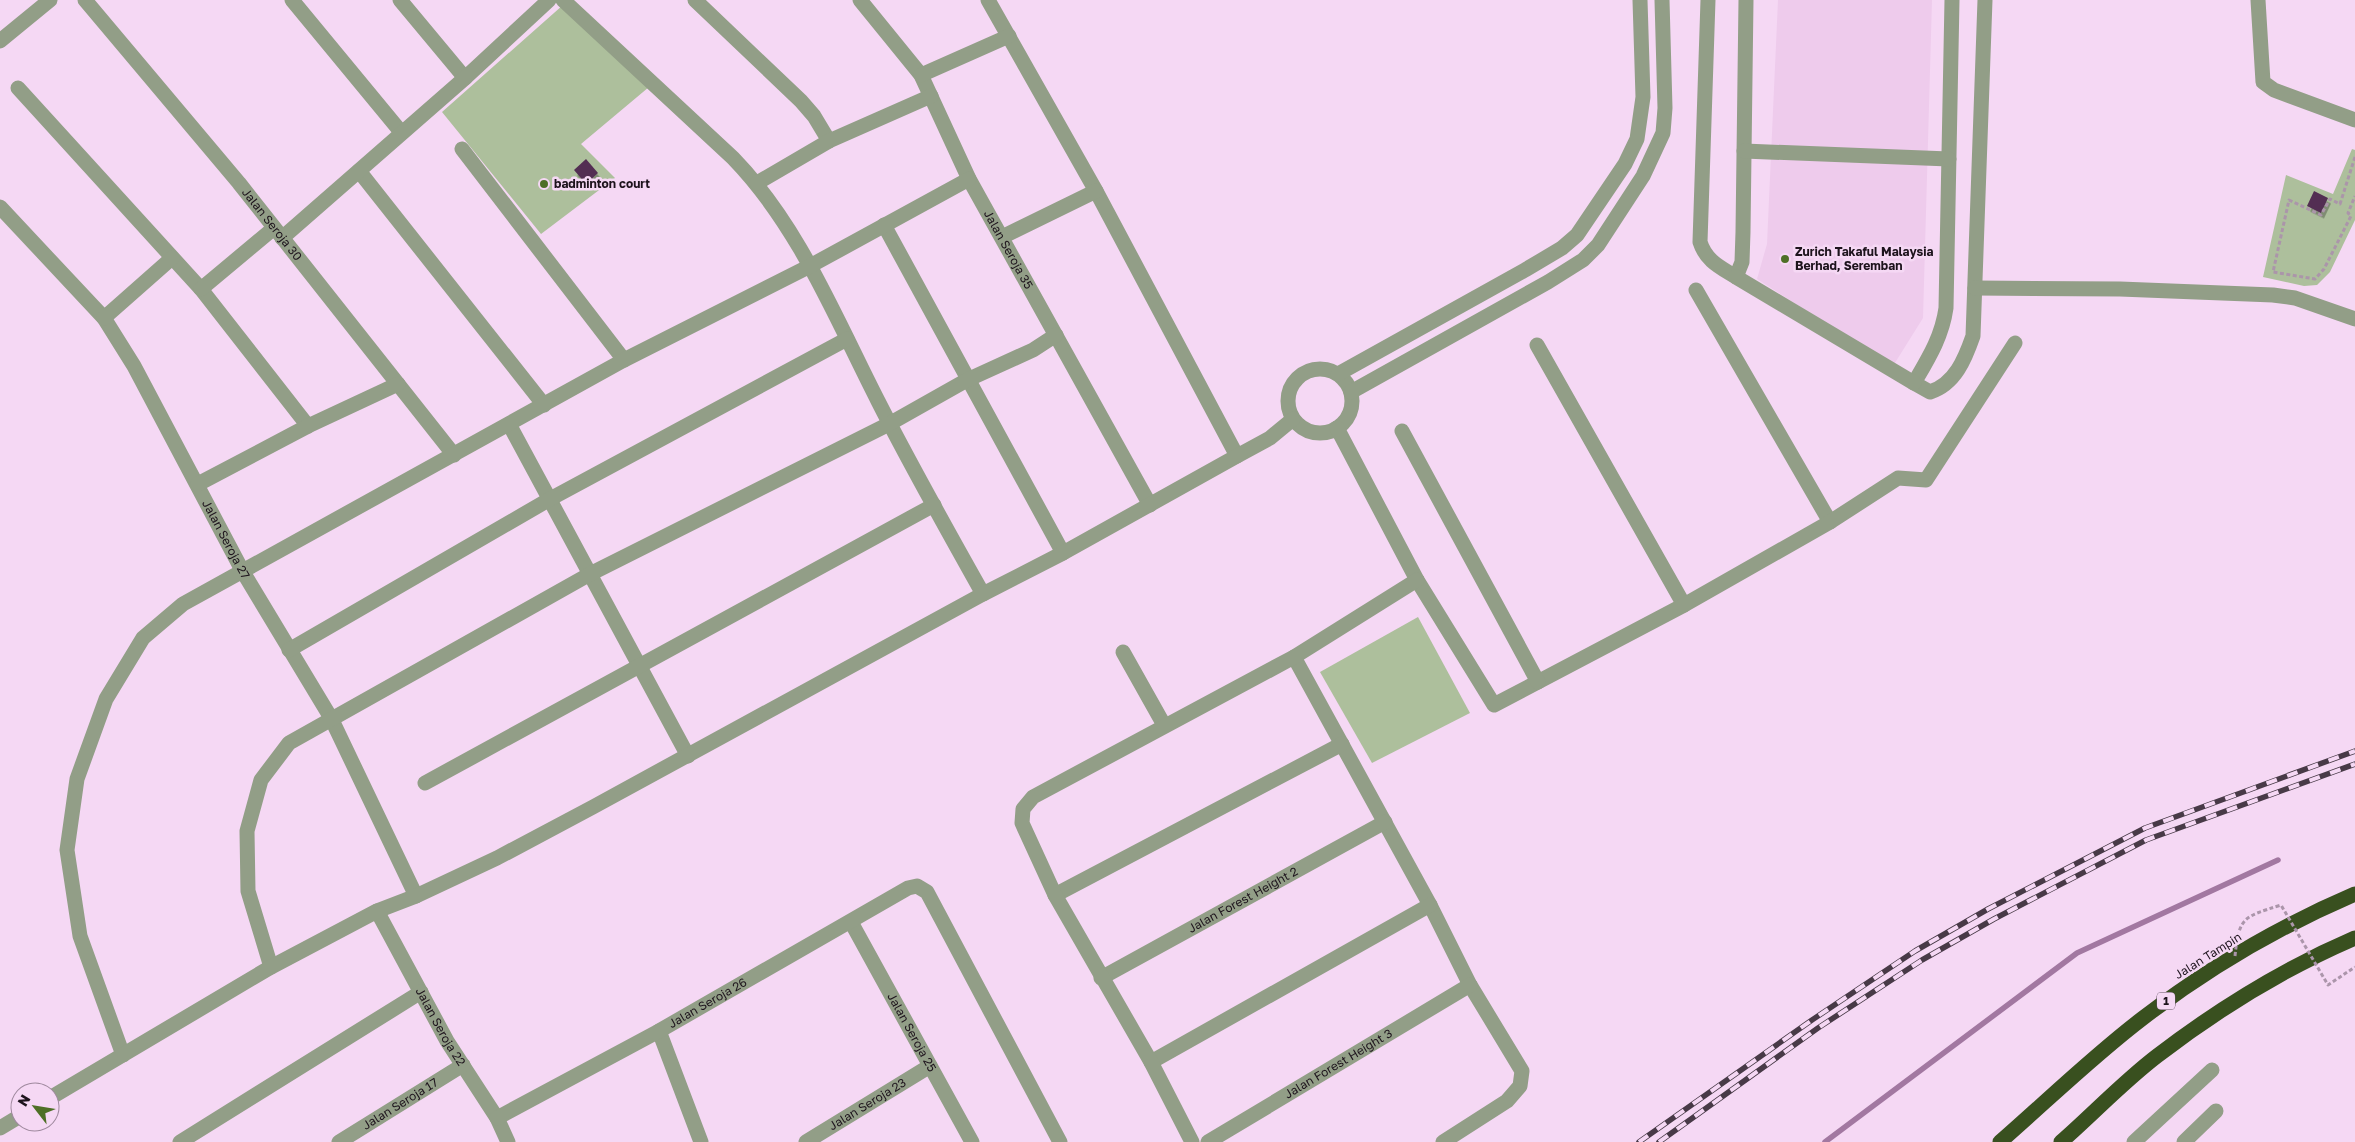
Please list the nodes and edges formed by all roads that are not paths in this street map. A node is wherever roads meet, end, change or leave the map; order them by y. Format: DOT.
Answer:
graph roads {
  1 [pos="50,0"];
  2 [pos="85,0"];
  3 [pos="292,0"];
  4 [pos="400,0"];
  5 [pos="549,0"];
  6 [pos="563,0"];
  7 [pos="695,0"];
  8 [pos="860,0"];
  9 [pos="988,0"];
  10 [pos="1640,0"];
  11 [pos="1662,0"];
  12 [pos="1708,0"];
  13 [pos="1746,0"];
  14 [pos="1952,0"];
  15 [pos="1985,0"];
  16 [pos="2258,0"];
  17 [pos="1009,36"];
  18 [pos="0,41"];
  19 [pos="921,75"];
  20 [pos="465,78"];
  21 [pos="18,88"];
  22 [pos="931,96"];
  23 [pos="2355,120"];
  24 [pos="401,132"];
  25 [pos="829,141"];
  26 [pos="462,149"];
  27 [pos="1744,151"];
  28 [pos="1949,159"];
  29 [pos="359,171"];
  30 [pos="970,179"];
  31 [pos="757,183"];
  32 [pos="1096,191"];
  33 [pos="0,206"];
  34 [pos="884,225"];
  35 [pos="278,233"];
  36 [pos="1002,237"];
  37 [pos="172,258"];
  38 [pos="810,266"];
  39 [pos="1736,277"];
  40 [pos="1975,288"];
  41 [pos="201,289"];
  42 [pos="1696,290"];
  43 [pos="2354,315"];
  44 [pos="104,318"];
  45 [pos="1056,336"];
  46 [pos="847,340"];
  47 [pos="2014,343"];
  48 [pos="1537,345"];
  49 [pos="624,360"];
  50 [pos="1338,374"];
  51 [pos="967,380"];
  52 [pos="1914,383"];
  53 [pos="398,384"];
  54 [pos="1351,392"];
  55 [pos="544,404"];
  56 [pos="1293,420"];
  57 [pos="509,424"];
  58 [pos="889,424"];
  59 [pos="308,426"];
  60 [pos="1337,428"];
  61 [pos="1402,431"];
  62 [pos="454,455"];
  63 [pos="1237,456"];
  64 [pos="198,484"];
  65 [pos="550,499"];
  66 [pos="934,505"];
  67 [pos="1150,505"];
  68 [pos="1830,522"];
  69 [pos="1063,553"];
  70 [pos="243,572"];
  71 [pos="590,574"];
  72 [pos="1417,580"];
  73 [pos="983,594"];
  74 [pos="1684,604"];
  75 [pos="290,650"];
  76 [pos="1123,652"];
  77 [pos="1294,657"];
  78 [pos="640,665"];
  79 [pos="1538,682"];
  80 [pos="330,718"];
  81 [pos="1164,725"];
  82 [pos="1342,744"];
  83 [pos="688,756"];
  84 [pos="426,783"];
  85 [pos="1384,822"];
  86 [pos="2355,894"];
  87 [pos="1056,895"];
  88 [pos="416,896"];
  89 [pos="1430,905"];
  90 [pos="377,911"];
  91 [pos="851,922"];
  92 [pos="2355,938"];
  93 [pos="271,967"];
  94 [pos="1101,978"];
  95 [pos="1470,984"];
  96 [pos="421,992"];
  97 [pos="659,1031"];
  98 [pos="123,1055"];
  99 [pos="1152,1062"];
  100 [pos="463,1065"];
  101 [pos="930,1066"];
  102 [pos="2212,1070"];
  103 [pos="60,1092"];
  104 [pos="2216,1111"];
  105 [pos="497,1118"];
  106 [pos="180,1142"];
  107 [pos="339,1142"];
  108 [pos="508,1142"];
  109 [pos="701,1142"];
  110 [pos="806,1142"];
  111 [pos="972,1142"];
  112 [pos="1060,1142"];
  113 [pos="1192,1142"];
  114 [pos="1208,1142"];
  115 [pos="1443,1142"];
  116 [pos="2000,1142"];
  117 [pos="2061,1142"];
  118 [pos="2134,1142"];
  119 [pos="2184,1142"];
  1 -- 18 [label="street"];
  2 -- 35 [label="street, Jalan Seroja 30"];
  3 -- 24 [label="street"];
  4 -- 20 [label="street"];
  5 -- 20 [label="street"];
  6 -- 31 [label="street"];
  7 -- 25 [label="street"];
  8 -- 19 [label="street, Jalan Seroja 35"];
  9 -- 17 [label="street"];
  10 -- 50 [label="street"];
  11 -- 54 [label="street"];
  12 -- 39 [label="street"];
  13 -- 27 [label="street"];
  14 -- 28 [label="street"];
  15 -- 40 [label="street"];
  16 -- 23 [label="street"];
  17 -- 19 [label="street"];
  17 -- 32 [label="street"];
  19 -- 22 [label="street, Jalan Seroja 35"];
  20 -- 24 [label="street"];
  21 -- 37 [label="street"];
  22 -- 25 [label="street"];
  22 -- 30 [label="street, Jalan Seroja 35"];
  24 -- 29 [label="street"];
  25 -- 31 [label="street"];
  26 -- 49 [label="street"];
  27 -- 28 [label="street"];
  27 -- 39 [label="street"];
  28 -- 52 [label="street"];
  29 -- 35 [label="street"];
  29 -- 55 [label="street"];
  30 -- 34 [label="street"];
  30 -- 36 [label="street, Jalan Seroja 35"];
  31 -- 38 [label="street"];
  32 -- 36 [label="street"];
  32 -- 63 [label="street"];
  33 -- 44 [label="street, Jalan Seroja 27"];
  34 -- 38 [label="street"];
  34 -- 51 [label="street"];
  35 -- 41 [label="street"];
  35 -- 53 [label="street, Jalan Seroja 30"];
  36 -- 45 [label="street, Jalan Seroja 35"];
  37 -- 41 [label="street"];
  37 -- 44 [label="street"];
  38 -- 46 [label="street"];
  38 -- 49 [label="street"];
  39 -- 52 [label="street"];
  40 -- 43 [label="street"];
  40 -- 52 [label="street"];
  41 -- 59 [label="street"];
  42 -- 68 [label="street"];
  44 -- 64 [label="street, Jalan Seroja 27"];
  45 -- 51 [label="street"];
  45 -- 67 [label="street, Jalan Seroja 35"];
  46 -- 58 [label="street"];
  46 -- 65 [label="street"];
  47 -- 68 [label="street"];
  48 -- 74 [label="street"];
  49 -- 55 [label="street"];
  50 -- 54 [label="street"];
  50 -- 56 [label="street"];
  51 -- 58 [label="street"];
  51 -- 69 [label="street"];
  53 -- 59 [label="street"];
  53 -- 62 [label="street, Jalan Seroja 30"];
  54 -- 60 [label="street"];
  55 -- 57 [label="street"];
  56 -- 60 [label="street"];
  56 -- 63 [label="street"];
  57 -- 62 [label="street"];
  57 -- 65 [label="street"];
  58 -- 66 [label="street"];
  58 -- 71 [label="street"];
  59 -- 64 [label="street"];
  60 -- 72 [label="street"];
  61 -- 79 [label="street"];
  62 -- 70 [label="street"];
  63 -- 67 [label="street"];
  64 -- 70 [label="street, Jalan Seroja 27"];
  65 -- 71 [label="street"];
  65 -- 75 [label="street"];
  66 -- 73 [label="street"];
  66 -- 78 [label="street"];
  67 -- 69 [label="street"];
  68 -- 74 [label="street"];
  69 -- 73 [label="street"];
  70 -- 75 [label="street, Jalan Seroja 27"];
  70 -- 98 [label="street"];
  71 -- 78 [label="street"];
  71 -- 80 [label="street"];
  72 -- 77 [label="street"];
  72 -- 79 [label="street"];
  73 -- 83 [label="street"];
  74 -- 79 [label="street"];
  75 -- 80 [label="street, Jalan Seroja 27"];
  76 -- 81 [label="street"];
  77 -- 81 [label="street"];
  77 -- 82 [label="street"];
  78 -- 83 [label="street"];
  78 -- 84 [label="street"];
  80 -- 88 [label="street, Jalan Seroja 27"];
  80 -- 93 [label="street"];
  81 -- 87 [label="street"];
  82 -- 85 [label="street"];
  82 -- 87 [label="street"];
  83 -- 88 [label="street"];
  85 -- 89 [label="street"];
  85 -- 94 [label="street, Jalan Forest Height 2"];
  86 -- 116 [label="highway, Jalan Tampin / 1"];
  87 -- 94 [label="street"];
  88 -- 90 [label="street"];
  89 -- 95 [label="street"];
  89 -- 99 [label="street"];
  90 -- 93 [label="street"];
  90 -- 96 [label="street, Jalan Seroja 22"];
  91 -- 97 [label="street, Jalan Seroja 26"];
  91 -- 101 [label="street, Jalan Seroja 25"];
  91 -- 112 [label="street, Jalan Seroja 26"];
  92 -- 117 [label="highway"];
  93 -- 98 [label="street"];
  94 -- 99 [label="street"];
  95 -- 114 [label="street, Jalan Forest Height 3"];
  95 -- 115 [label="street"];
  96 -- 100 [label="street, Jalan Seroja 22"];
  96 -- 106 [label="street"];
  97 -- 105 [label="street, Jalan Seroja 26"];
  97 -- 109 [label="street"];
  98 -- 103 [label="street"];
  99 -- 113 [label="street"];
  100 -- 105 [label="street, Jalan Seroja 22"];
  100 -- 107 [label="street, Jalan Seroja 17"];
  101 -- 110 [label="street, Jalan Seroja 23"];
  101 -- 111 [label="street, Jalan Seroja 25"];
  102 -- 118 [label="street"];
  104 -- 119 [label="street"];
  105 -- 108 [label="street, Jalan Seroja 22"];
}
